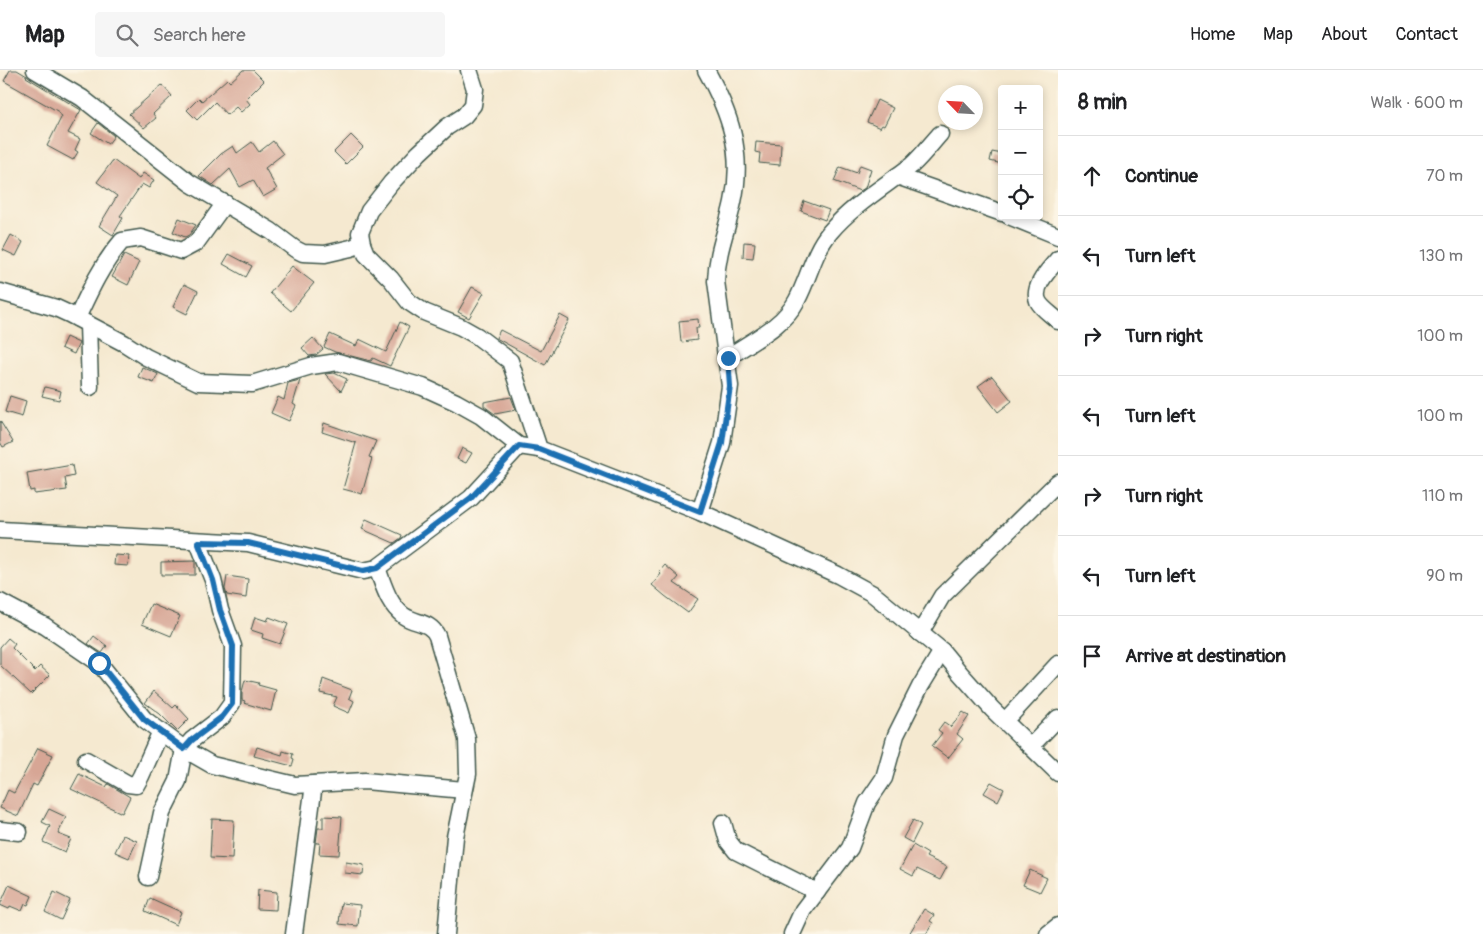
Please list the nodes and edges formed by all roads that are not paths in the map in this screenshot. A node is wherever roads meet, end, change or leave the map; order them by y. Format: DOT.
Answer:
graph roads {
  1 [pos="35,70"];
  2 [pos="469,70"];
  3 [pos="706,70"];
  4 [pos="940,134"];
  5 [pos="896,176"];
  6 [pos="225,203"];
  7 [pos="998,212"];
  8 [pos="1019,220"];
  9 [pos="1058,236"];
  10 [pos="362,244"];
  11 [pos="1058,258"];
  12 [pos="0,292"];
  13 [pos="82,321"];
  14 [pos="1058,321"];
  15 [pos="728,358"];
  16 [pos="90,387"];
  17 [pos="519,446"];
  18 [pos="539,449"];
  19 [pos="1058,482"];
  20 [pos="700,512"];
  21 [pos="0,530"];
  22 [pos="198,542"];
  23 [pos="377,568"];
  24 [pos="0,602"];
  25 [pos="920,633"];
  26 [pos="942,651"];
  27 [pos="1058,664"];
  28 [pos="1058,718"];
  29 [pos="1006,720"];
  30 [pos="161,731"];
  31 [pos="1031,746"];
  32 [pos="184,749"];
  33 [pos="86,760"];
  34 [pos="1058,773"];
  35 [pos="314,784"];
  36 [pos="464,790"];
  37 [pos="723,823"];
  38 [pos="0,830"];
  39 [pos="19,832"];
  40 [pos="148,877"];
  41 [pos="817,892"];
  42 [pos="1058,926"];
  43 [pos="294,934"];
  44 [pos="446,934"];
  45 [pos="792,934"];
  46 [pos="1048,934"];
  1 -- 6 [label="street"];
  2 -- 10 [label="street"];
  3 -- 15 [label="street"];
  4 -- 5 [label="street"];
  5 -- 7 [label="street"];
  5 -- 15 [label="street"];
  6 -- 10 [label="street"];
  6 -- 13 [label="street"];
  8 -- 9 [label="street"];
  10 -- 18 [label="street"];
  11 -- 14 [label="street"];
  12 -- 13 [label="street"];
  13 -- 16 [label="street"];
  13 -- 17 [label="street"];
  15 -- 20 [label="street"];
  17 -- 18 [label="street"];
  17 -- 23 [label="street"];
  18 -- 20 [label="street"];
  19 -- 25 [label="street"];
  20 -- 25 [label="street"];
  21 -- 22 [label="street"];
  22 -- 23 [label="street"];
  22 -- 32 [label="street"];
  23 -- 36 [label="street"];
  24 -- 30 [label="street"];
  25 -- 26 [label="street"];
  26 -- 29 [label="street"];
  26 -- 41 [label="street"];
  27 -- 29 [label="street"];
  28 -- 31 [label="street"];
  29 -- 31 [label="street"];
  30 -- 32 [label="street"];
  30 -- 33 [label="street"];
  31 -- 34 [label="street"];
  32 -- 35 [label="street"];
  32 -- 40 [label="street"];
  35 -- 36 [label="street"];
  35 -- 43 [label="street"];
  36 -- 44 [label="street"];
  37 -- 41 [label="street"];
  38 -- 39 [label="street"];
  41 -- 45 [label="street"];
  42 -- 46 [label="street"];
}
